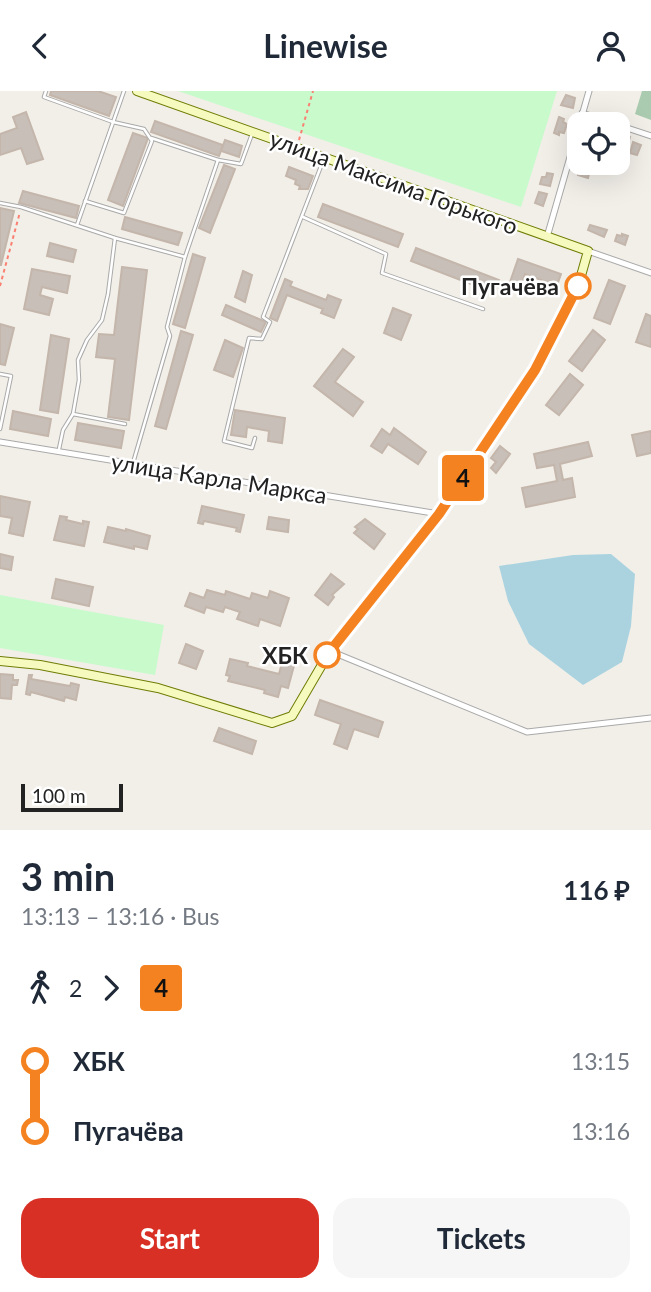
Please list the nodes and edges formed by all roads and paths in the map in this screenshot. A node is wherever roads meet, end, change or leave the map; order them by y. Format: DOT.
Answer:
graph roads {
  1 [pos="46,91"];
  2 [pos="124,91"];
  3 [pos="137,91"];
  4 [pos="313,91"];
  5 [pos="589,91"];
  6 [pos="582,112"];
  7 [pos="113,122"];
  8 [pos="630,129"];
  9 [pos="252,132"];
  10 [pos="651,136"];
  11 [pos="150,138"];
  12 [pos="297,148"];
  13 [pos="324,157"];
  14 [pos="218,160"];
  15 [pos="567,166"];
  16 [pos="85,201"];
  17 [pos="0,203"];
  18 [pos="21,207"];
  19 [pos="303,216"];
  20 [pos="77,225"];
  21 [pos="547,237"];
  22 [pos="115,239"];
  23 [pos="588,251"];
  24 [pos="185,257"];
  25 [pos="651,273"];
  26 [pos="0,286"];
  27 [pos="483,309"];
  28 [pos="0,374"];
  29 [pos="73,414"];
  30 [pos="124,424"];
  31 [pos="0,429"];
  32 [pos="255,438"];
  33 [pos="0,442"];
  34 [pos="59,451"];
  35 [pos="132,463"];
  36 [pos="439,514"];
  37 [pos="330,651"];
  38 [pos="0,661"];
  39 [pos="651,718"];
  1 -- 7 [label="lane"];
  2 -- 7 [label="lane"];
  3 -- 9 [label="street, улица Максима Горького"];
  4 -- 12 [label="path"];
  5 -- 6 [label="street"];
  7 -- 11 [label="lane"];
  7 -- 16 [label="lane"];
  8 -- 10 [label="street"];
  9 -- 12 [label="street, улица Максима Горького"];
  9 -- 14 [label="lane"];
  11 -- 14 [label="lane"];
  11 -- 16 [label="lane"];
  12 -- 13 [label="street, улица Максима Горького"];
  13 -- 19 [label="lane"];
  13 -- 21 [label="street, улица Максима Горького"];
  14 -- 24 [label="lane"];
  15 -- 21 [label="street"];
  16 -- 20 [label="lane"];
  17 -- 18 [label="lane"];
  18 -- 20 [label="lane"];
  18 -- 26 [label="path"];
  19 -- 27 [label="lane"];
  19 -- 32 [label="lane"];
  20 -- 22 [label="lane"];
  21 -- 23 [label="street, улица Максима Горького"];
  22 -- 24 [label="lane"];
  22 -- 29 [label="lane"];
  23 -- 25 [label="street, улица Максима Горького"];
  23 -- 36 [label="street"];
  24 -- 35 [label="lane"];
  28 -- 31 [label="lane"];
  29 -- 30 [label="lane"];
  29 -- 34 [label="lane"];
  33 -- 34 [label="street, улица Карла Маркса"];
  34 -- 35 [label="street, улица Карла Маркса"];
  35 -- 36 [label="street, улица Карла Маркса"];
  36 -- 37 [label="street"];
  37 -- 38 [label="street"];
  37 -- 39 [label="street"];
}
